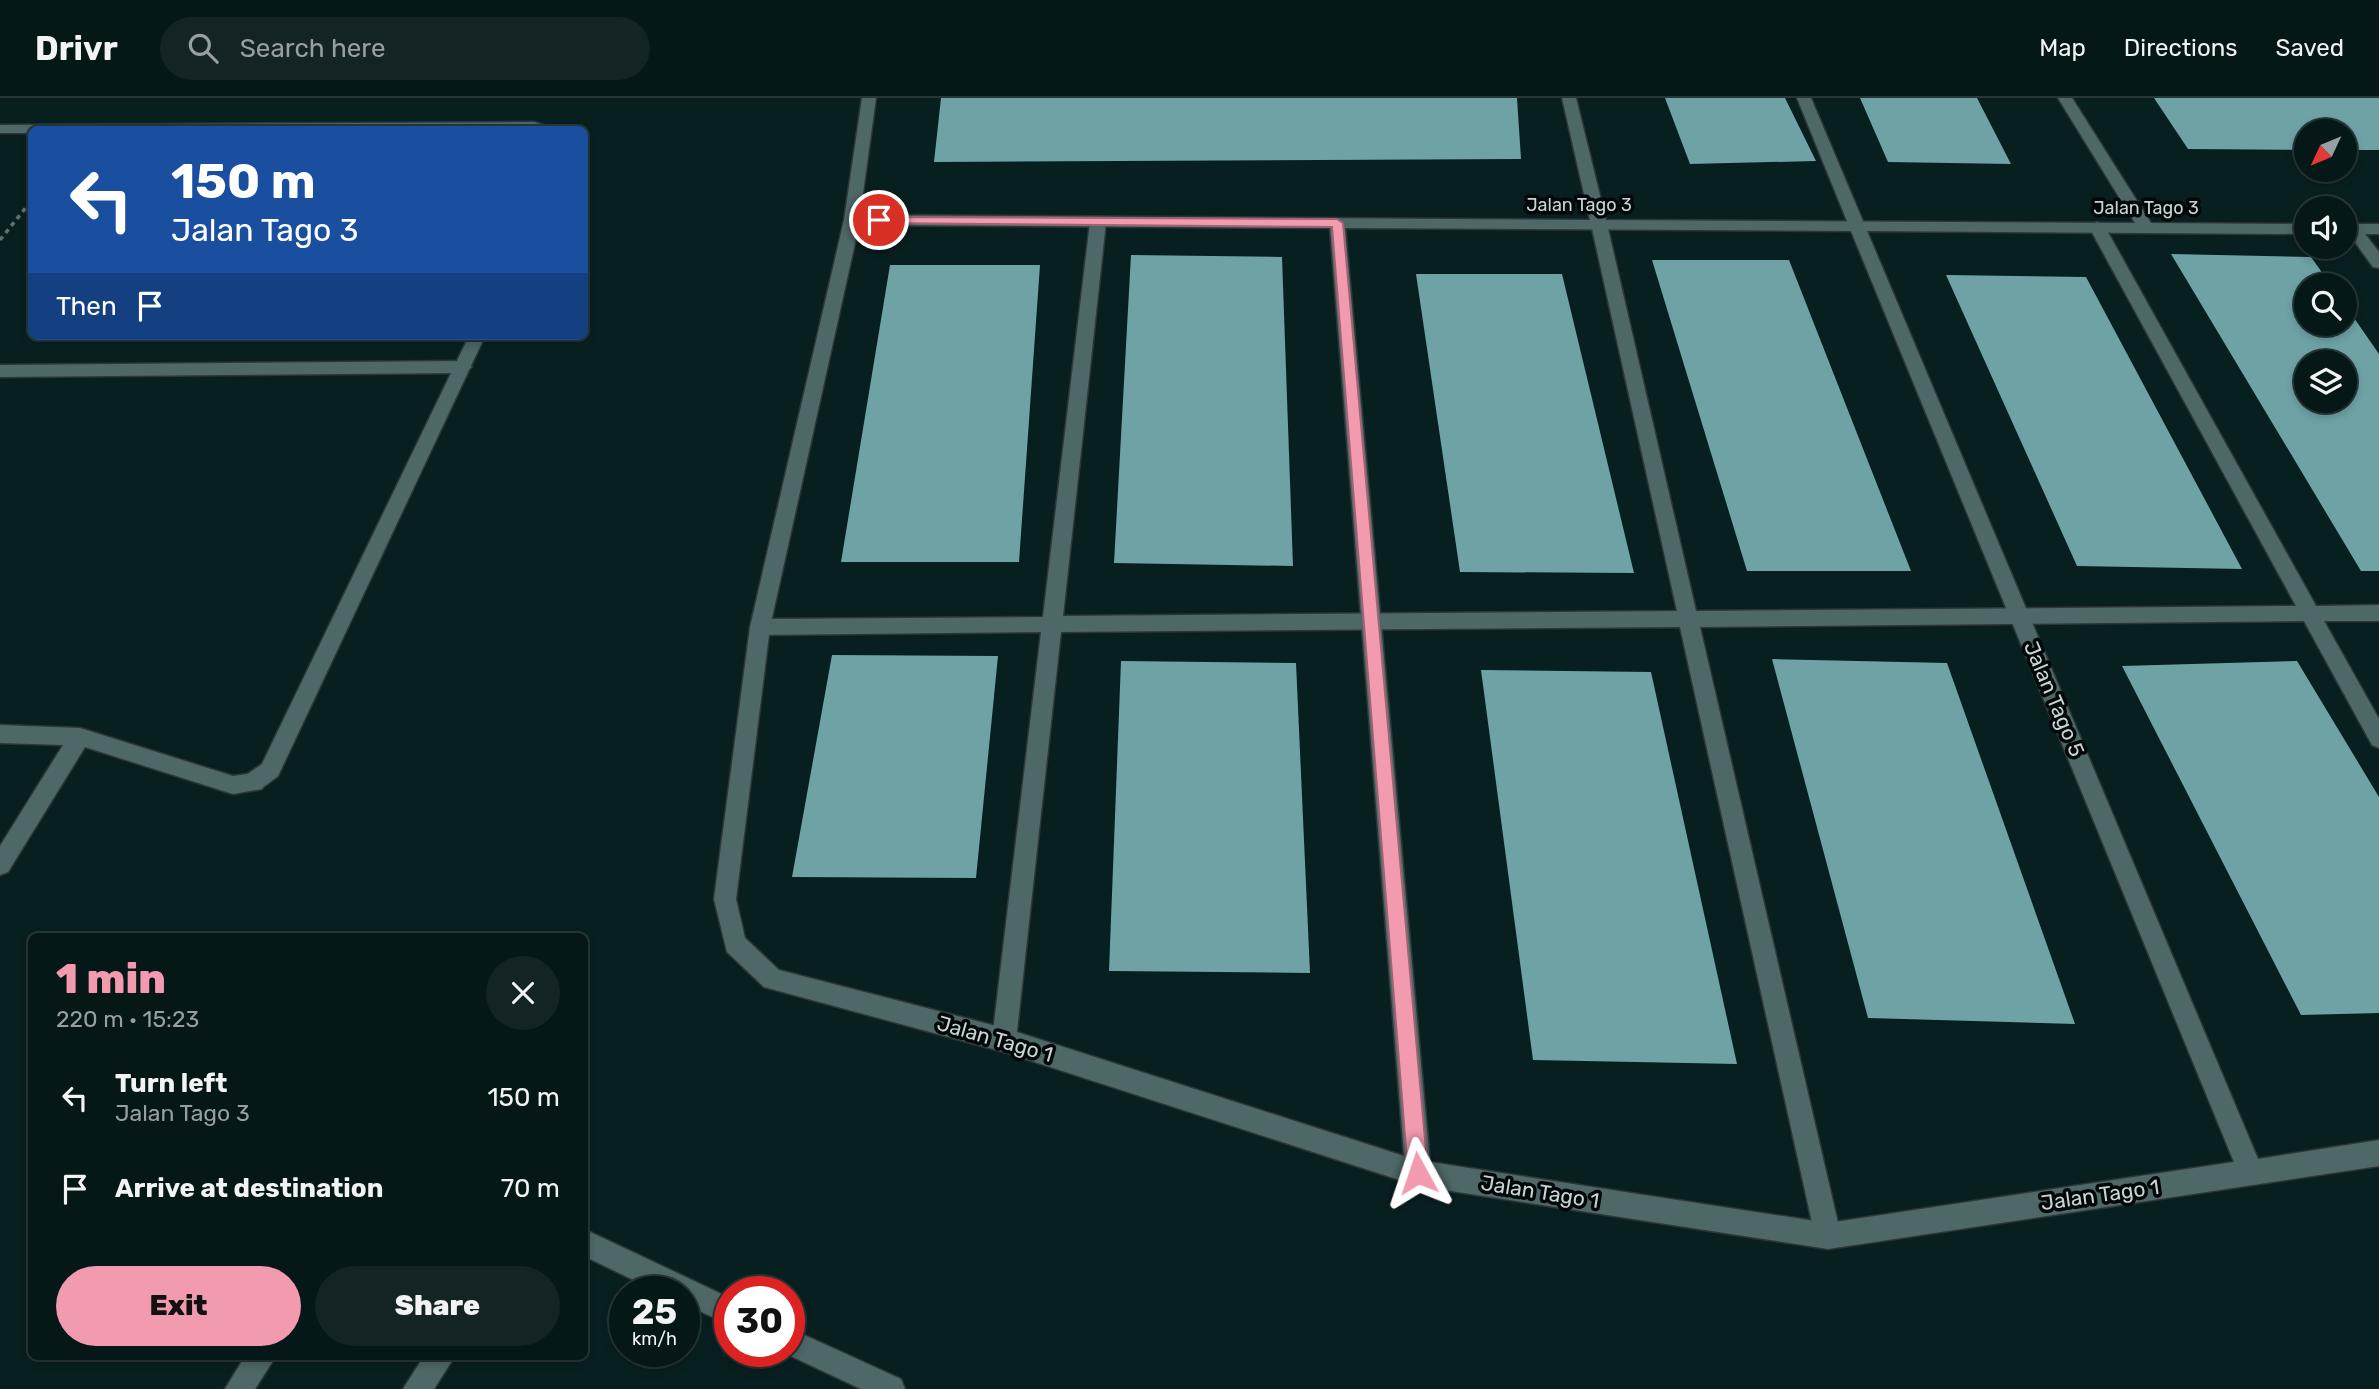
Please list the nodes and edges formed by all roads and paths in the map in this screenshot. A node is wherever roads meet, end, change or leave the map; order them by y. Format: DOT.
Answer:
graph roads {
  1 [pos="869,98"];
  2 [pos="1569,98"];
  3 [pos="1804,98"];
  4 [pos="2065,98"];
  5 [pos="0,129"];
  6 [pos="28,129"];
  7 [pos="28,205"];
  8 [pos="852,220"];
  9 [pos="1098,222"];
  10 [pos="1337,223"];
  11 [pos="1599,225"];
  12 [pos="1857,226"];
  13 [pos="2097,227"];
  14 [pos="2146,228"];
  15 [pos="2294,229"];
  16 [pos="2357,229"];
  17 [pos="2379,229"];
  18 [pos="2357,238"];
  19 [pos="0,240"];
  20 [pos="2379,263"];
  21 [pos="475,340"];
  22 [pos="463,367"];
  23 [pos="0,371"];
  24 [pos="2310,613"];
  25 [pos="2379,613"];
  26 [pos="2019,616"];
  27 [pos="1688,619"];
  28 [pos="1371,621"];
  29 [pos="1053,624"];
  30 [pos="760,627"];
  31 [pos="0,734"];
  32 [pos="79,737"];
  33 [pos="2379,739"];
  34 [pos="0,864"];
  35 [pos="1004,1040"];
  36 [pos="2379,1153"];
  37 [pos="1418,1173"];
  38 [pos="2251,1173"];
  39 [pos="1828,1236"];
  40 [pos="588,1244"];
  41 [pos="714,1304"];
  42 [pos="805,1349"];
  43 [pos="259,1360"];
  44 [pos="438,1360"];
  45 [pos="239,1389"];
  46 [pos="417,1389"];
  47 [pos="891,1389"];
  1 -- 8 [label="street"];
  2 -- 11 [label="street"];
  3 -- 12 [label="street, Jalan Tago 5"];
  4 -- 14 [label="street"];
  5 -- 6 [label="street"];
  7 -- 19 [label="path"];
  8 -- 9 [label="street, Jalan Tago 3"];
  8 -- 30 [label="street"];
  9 -- 10 [label="street, Jalan Tago 3"];
  9 -- 29 [label="street"];
  10 -- 11 [label="street, Jalan Tago 3"];
  10 -- 28 [label="street"];
  11 -- 12 [label="street, Jalan Tago 3"];
  11 -- 27 [label="street"];
  12 -- 13 [label="street, Jalan Tago 3"];
  12 -- 26 [label="street, Jalan Tago 5"];
  13 -- 14 [label="street, Jalan Tago 3"];
  13 -- 24 [label="street"];
  14 -- 15 [label="street, Jalan Tago 3"];
  16 -- 17 [label="street"];
  18 -- 20 [label="street"];
  21 -- 22 [label="street"];
  22 -- 23 [label="street"];
  22 -- 32 [label="street"];
  24 -- 25 [label="street"];
  24 -- 26 [label="street"];
  24 -- 33 [label="street"];
  26 -- 27 [label="street"];
  26 -- 38 [label="street, Jalan Tago 5"];
  27 -- 28 [label="street"];
  27 -- 39 [label="street"];
  28 -- 29 [label="street"];
  28 -- 37 [label="street"];
  29 -- 30 [label="street"];
  29 -- 35 [label="street"];
  30 -- 35 [label="street, Jalan Tago 1"];
  31 -- 32 [label="street"];
  32 -- 34 [label="street"];
  35 -- 37 [label="street, Jalan Tago 1"];
  36 -- 38 [label="street, Jalan Tago 1"];
  37 -- 39 [label="street, Jalan Tago 1"];
  38 -- 39 [label="street, Jalan Tago 1"];
  40 -- 41 [label="street"];
  42 -- 47 [label="street"];
  43 -- 45 [label="street"];
  44 -- 46 [label="street"];
}
